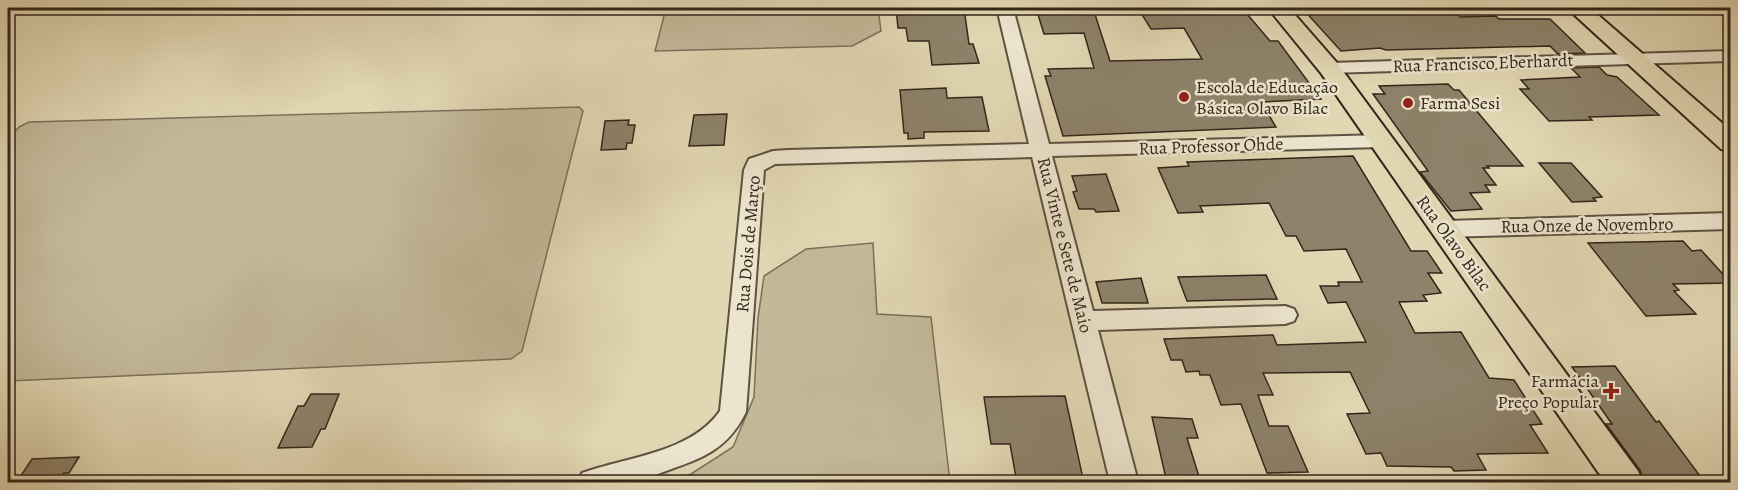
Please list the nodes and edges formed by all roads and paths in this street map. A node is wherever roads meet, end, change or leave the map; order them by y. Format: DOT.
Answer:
graph roads {
  1 [pos="1005,8"];
  2 [pos="1278,8"];
  3 [pos="1578,8"];
  4 [pos="1731,56"];
  5 [pos="1637,59"];
  6 [pos="1329,68"];
  7 [pos="1381,141"];
  8 [pos="1731,143"];
  9 [pos="1041,151"];
  10 [pos="1731,221"];
  11 [pos="1444,229"];
  12 [pos="1285,315"];
  13 [pos="1084,321"];
  14 [pos="592,483"];
  15 [pos="1124,483"];
  16 [pos="1625,483"];
  1 -- 9 [label="street, Rua Vinte e Sete de Maio"];
  2 -- 6 [label="main road, Rua Olavo Bilac"];
  3 -- 5 [label="main road"];
  4 -- 5 [label="street, Rua Francisco Eberhardt"];
  5 -- 6 [label="street, Rua Francisco Eberhardt"];
  5 -- 8 [label="main road"];
  6 -- 7 [label="main road, Rua Olavo Bilac"];
  7 -- 9 [label="street, Rua Professor Ohde"];
  7 -- 11 [label="main road, Rua Olavo Bilac"];
  9 -- 13 [label="street, Rua Vinte e Sete de Maio"];
  9 -- 14 [label="street, Rua Dois de Março"];
  10 -- 11 [label="street, Rua Onze de Novembro"];
  11 -- 16 [label="main road, Rua Olavo Bilac"];
  12 -- 13 [label="street"];
  13 -- 15 [label="street, Rua Vinte e Sete de Maio"];
}
